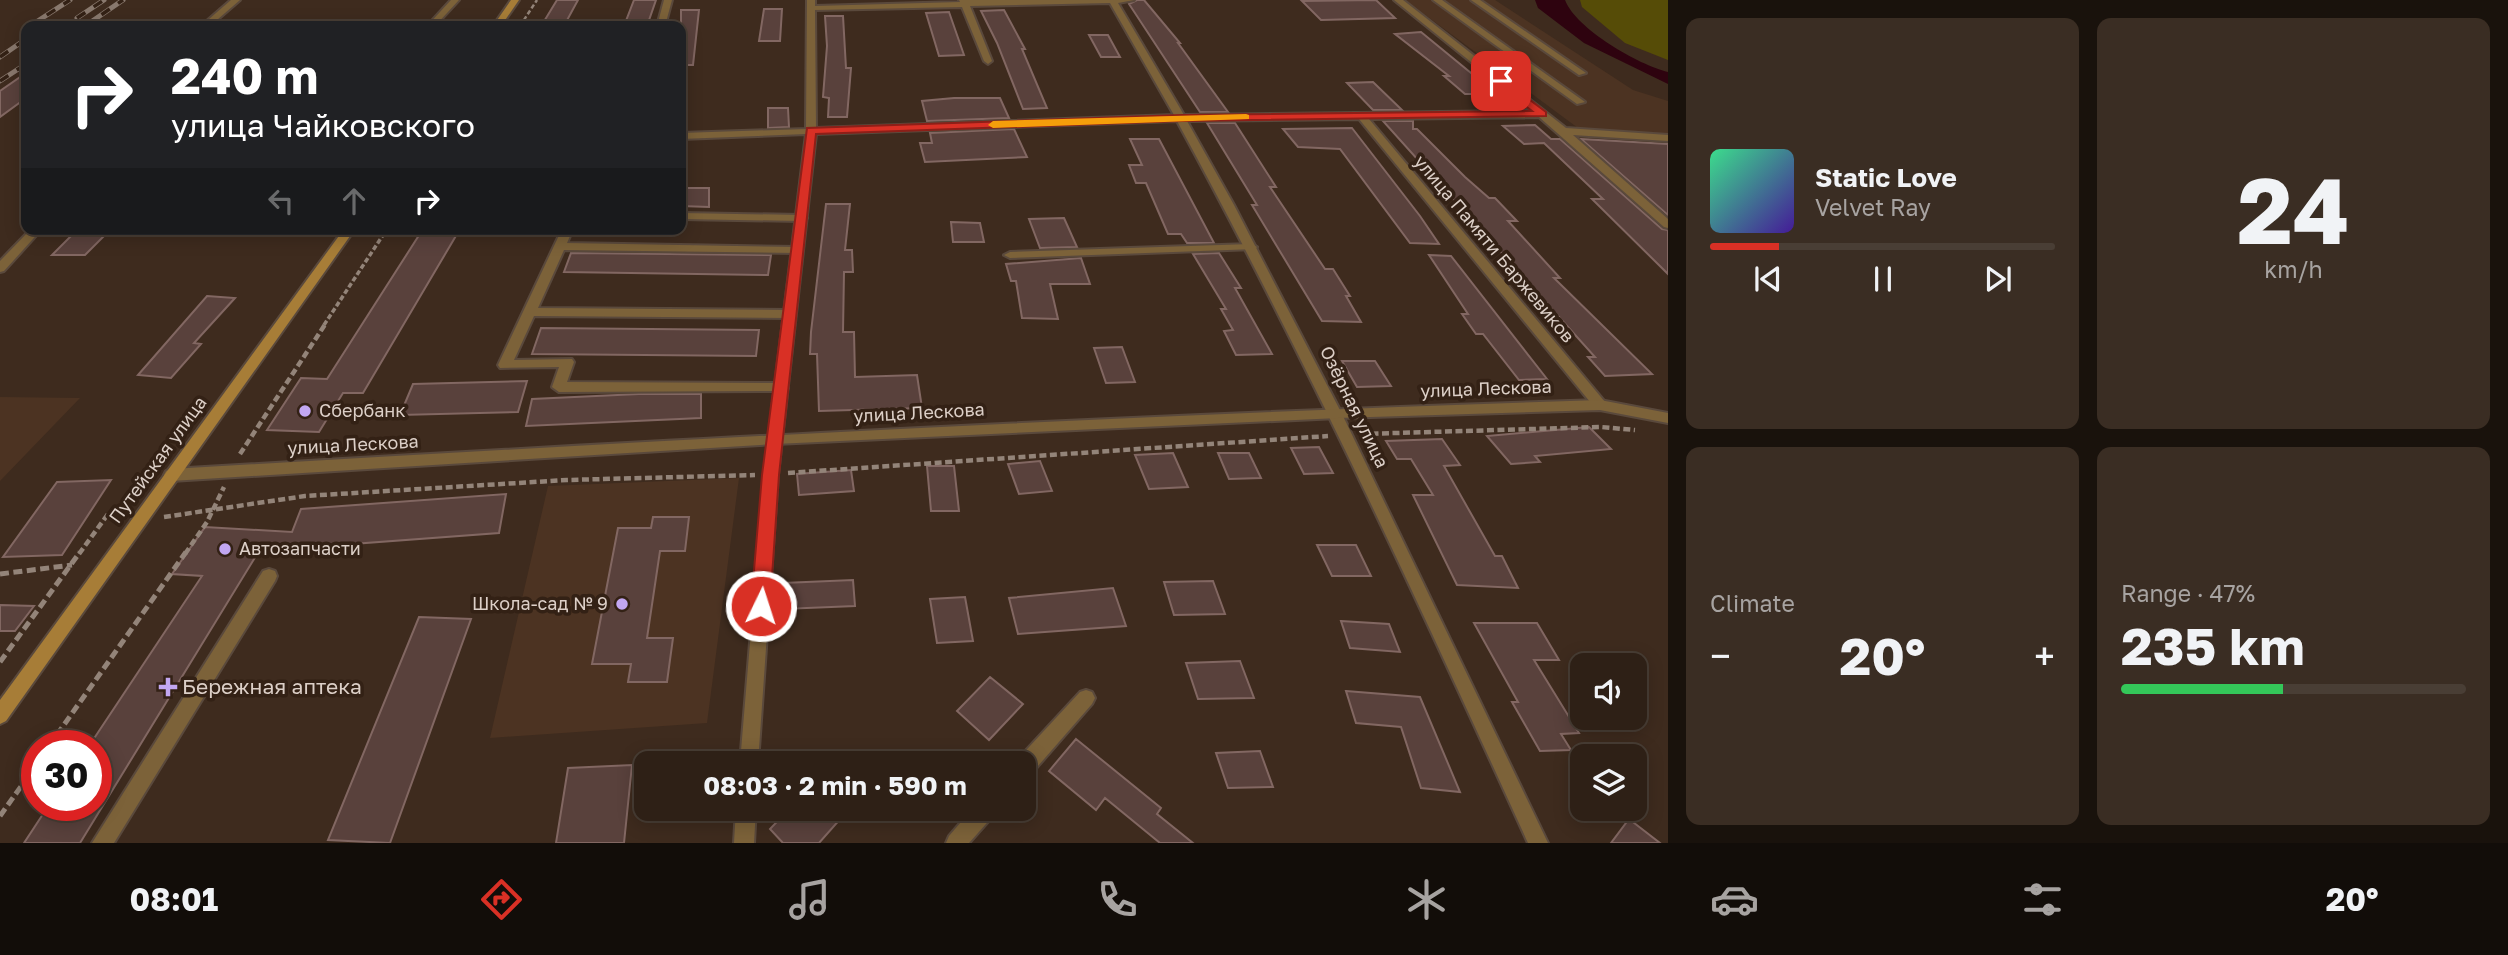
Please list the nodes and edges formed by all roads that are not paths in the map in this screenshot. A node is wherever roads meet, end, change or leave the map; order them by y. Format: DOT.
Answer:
graph roads {
  1 [pos="236,0"];
  2 [pos="455,0"];
  3 [pos="515,0"];
  4 [pos="668,0"];
  5 [pos="1112,0"];
  6 [pos="1130,0"];
  7 [pos="1398,0"];
  8 [pos="1437,0"];
  9 [pos="1475,0"];
  10 [pos="964,2"];
  11 [pos="811,4"];
  12 [pos="211,21"];
  13 [pos="436,21"];
  14 [pos="500,21"];
  15 [pos="662,21"];
  16 [pos="988,61"];
  17 [pos="1582,73"];
  18 [pos="1580,102"];
  19 [pos="1542,114"];
  20 [pos="1361,115"];
  21 [pos="1182,118"];
  22 [pos="811,131"];
  23 [pos="1563,131"];
  24 [pos="686,136"];
  25 [pos="1668,138"];
  26 [pos="686,216"];
  27 [pos="801,218"];
  28 [pos="1668,225"];
  29 [pos="31,235"];
  30 [pos="346,235"];
  31 [pos="565,235"];
  32 [pos="559,246"];
  33 [pos="1251,247"];
  34 [pos="797,250"];
  35 [pos="1010,255"];
  36 [pos="0,268"];
  37 [pos="530,312"];
  38 [pos="789,314"];
  39 [pos="781,387"];
  40 [pos="1600,405"];
  41 [pos="1338,413"];
  42 [pos="1668,418"];
  43 [pos="775,439"];
  44 [pos="171,475"];
  45 [pos="269,576"];
  46 [pos="1086,698"];
  47 [pos="0,715"];
  48 [pos="750,751"];
  49 [pos="1036,754"];
  50 [pos="745,821"];
  51 [pos="975,821"];
  52 [pos="102,843"];
  53 [pos="744,843"];
  54 [pos="956,843"];
  55 [pos="1538,843"];
  1 -- 12 [label="street"];
  2 -- 13 [label="street"];
  3 -- 14 [label="main road"];
  4 -- 15 [label="street"];
  5 -- 6 [label="street"];
  5 -- 10 [label="street"];
  5 -- 21 [label="street, Озёрная улица"];
  7 -- 19 [label="street"];
  8 -- 18 [label="street"];
  9 -- 17 [label="street"];
  10 -- 11 [label="street"];
  10 -- 16 [label="street"];
  11 -- 22 [label="street"];
  19 -- 20 [label="street"];
  19 -- 23 [label="street"];
  20 -- 21 [label="street"];
  20 -- 40 [label="street, улица Памяти Баржевиков"];
  21 -- 22 [label="street"];
  21 -- 33 [label="street, Озёрная улица"];
  22 -- 24 [label="street"];
  22 -- 27 [label="street"];
  23 -- 25 [label="street"];
  23 -- 28 [label="street"];
  26 -- 27 [label="street"];
  27 -- 34 [label="street"];
  29 -- 36 [label="street"];
  30 -- 44 [label="main road, Путейская улица"];
  31 -- 32 [label="street"];
  32 -- 34 [label="street"];
  32 -- 37 [label="street"];
  33 -- 35 [label="street"];
  33 -- 41 [label="street, Озёрная улица"];
  34 -- 38 [label="street"];
  37 -- 38 [label="street"];
  37 -- 39 [label="street"];
  38 -- 39 [label="street"];
  39 -- 43 [label="street"];
  40 -- 41 [label="street, улица Лескова"];
  40 -- 42 [label="street, улица Лескова"];
  41 -- 43 [label="street, улица Лескова"];
  41 -- 55 [label="street, Озёрная улица"];
  43 -- 44 [label="street, улица Лескова"];
  43 -- 48 [label="street"];
  44 -- 47 [label="main road, Путейская улица"];
  45 -- 52 [label="street"];
  46 -- 49 [label="street"];
  50 -- 53 [label="street"];
  51 -- 54 [label="street"];
}
